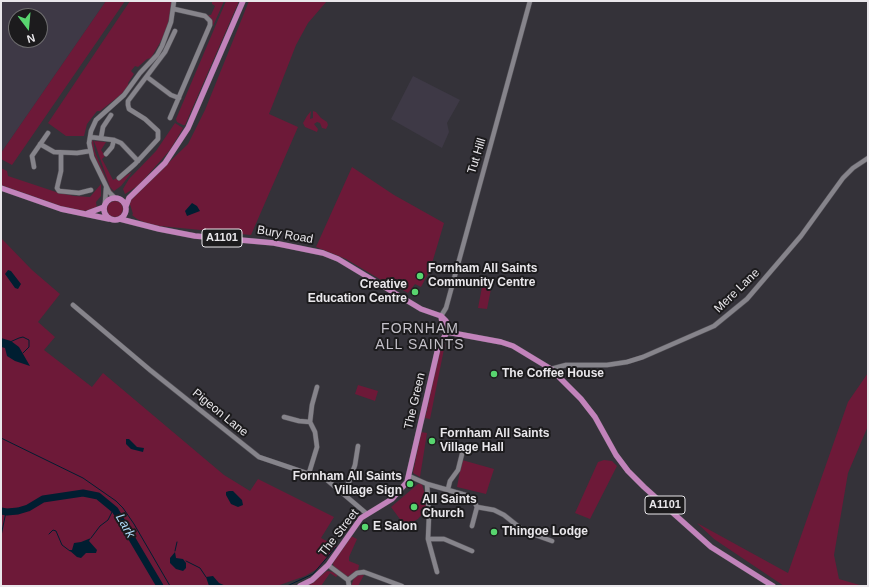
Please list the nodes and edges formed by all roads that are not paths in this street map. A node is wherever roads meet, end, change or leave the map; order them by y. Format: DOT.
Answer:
graph roads {
  1 [pos="174,1"];
  2 [pos="242,1"];
  3 [pos="530,1"];
  4 [pos="174,8"];
  5 [pos="175,30"];
  6 [pos="148,77"];
  7 [pos="179,98"];
  8 [pos="111,115"];
  9 [pos="170,118"];
  10 [pos="48,133"];
  11 [pos="90,137"];
  12 [pos="101,138"];
  13 [pos="114,140"];
  14 [pos="40,144"];
  15 [pos="90,151"];
  16 [pos="61,153"];
  17 [pos="106,154"];
  18 [pos="868,158"];
  19 [pos="138,161"];
  20 [pos="34,167"];
  21 [pos="119,178"];
  22 [pos="105,184"];
  23 [pos="1,188"];
  24 [pos="91,190"];
  25 [pos="134,192"];
  26 [pos="116,198"];
  27 [pos="104,205"];
  28 [pos="126,208"];
  29 [pos="86,214"];
  30 [pos="109,219"];
  31 [pos="120,219"];
  32 [pos="140,224"];
  33 [pos="73,305"];
  34 [pos="441,316"];
  35 [pos="447,332"];
  36 [pos="551,369"];
  37 [pos="317,387"];
  38 [pos="284,417"];
  39 [pos="310,422"];
  40 [pos="358,446"];
  41 [pos="467,448"];
  42 [pos="309,473"];
  43 [pos="409,476"];
  44 [pos="427,484"];
  45 [pos="448,489"];
  46 [pos="343,492"];
  47 [pos="477,507"];
  48 [pos="367,514"];
  49 [pos="472,526"];
  50 [pos="428,539"];
  51 [pos="552,541"];
  52 [pos="472,551"];
  53 [pos="328,565"];
  54 [pos="437,572"];
  55 [pos="348,580"];
  56 [pos="300,586"];
  57 [pos="349,586"];
  58 [pos="402,586"];
  59 [pos="774,586"];
  1 -- 4 [label="street"];
  2 -- 25 [label="main road"];
  3 -- 34 [label="street, Tut Hill"];
  4 -- 7 [label="street"];
  4 -- 11 [label="street"];
  5 -- 6 [label="street"];
  6 -- 7 [label="street"];
  6 -- 19 [label="street"];
  7 -- 9 [label="street"];
  8 -- 12 [label="street"];
  10 -- 14 [label="street"];
  11 -- 12 [label="street"];
  11 -- 15 [label="street"];
  12 -- 13 [label="street"];
  13 -- 17 [label="street"];
  13 -- 19 [label="street"];
  14 -- 16 [label="street"];
  14 -- 20 [label="street"];
  15 -- 16 [label="street"];
  15 -- 22 [label="street"];
  16 -- 24 [label="street"];
  18 -- 36 [label="street, Mere Lane"];
  19 -- 21 [label="street"];
  22 -- 26 [label="street"];
  22 -- 27 [label="street"];
  23 -- 29 [label="main road"];
  25 -- 26 [label="main road"];
  25 -- 28 [label="main road"];
  26 -- 27 [label="main road"];
  26 -- 28 [label="main road"];
  27 -- 29 [label="main road"];
  27 -- 30 [label="main road"];
  28 -- 31 [label="main road"];
  28 -- 32 [label="main road, Bury Road / A1101"];
  29 -- 30 [label="main road"];
  30 -- 31 [label="main road"];
  31 -- 32 [label="main road, Bury Road / A1101"];
  32 -- 34 [label="main road, Bury Road / A1101"];
  33 -- 42 [label="street, Pigeon Lane"];
  34 -- 35 [label="main road"];
  35 -- 36 [label="main road, A1101"];
  35 -- 43 [label="main road, The Green"];
  36 -- 59 [label="main road, A1101"];
  37 -- 39 [label="street"];
  38 -- 39 [label="street"];
  39 -- 42 [label="street"];
  40 -- 46 [label="street"];
  41 -- 45 [label="street"];
  42 -- 46 [label="street, Pigeon Lane"];
  43 -- 44 [label="street"];
  43 -- 48 [label="main road, The Street"];
  44 -- 45 [label="street"];
  44 -- 50 [label="street"];
  45 -- 47 [label="street"];
  46 -- 48 [label="street, Pigeon Lane"];
  47 -- 49 [label="street"];
  47 -- 51 [label="street"];
  48 -- 53 [label="main road, The Street"];
  50 -- 52 [label="street"];
  50 -- 54 [label="street"];
  53 -- 55 [label="street"];
  53 -- 56 [label="main road, The Street"];
  55 -- 57 [label="street"];
  55 -- 58 [label="street"];
}
